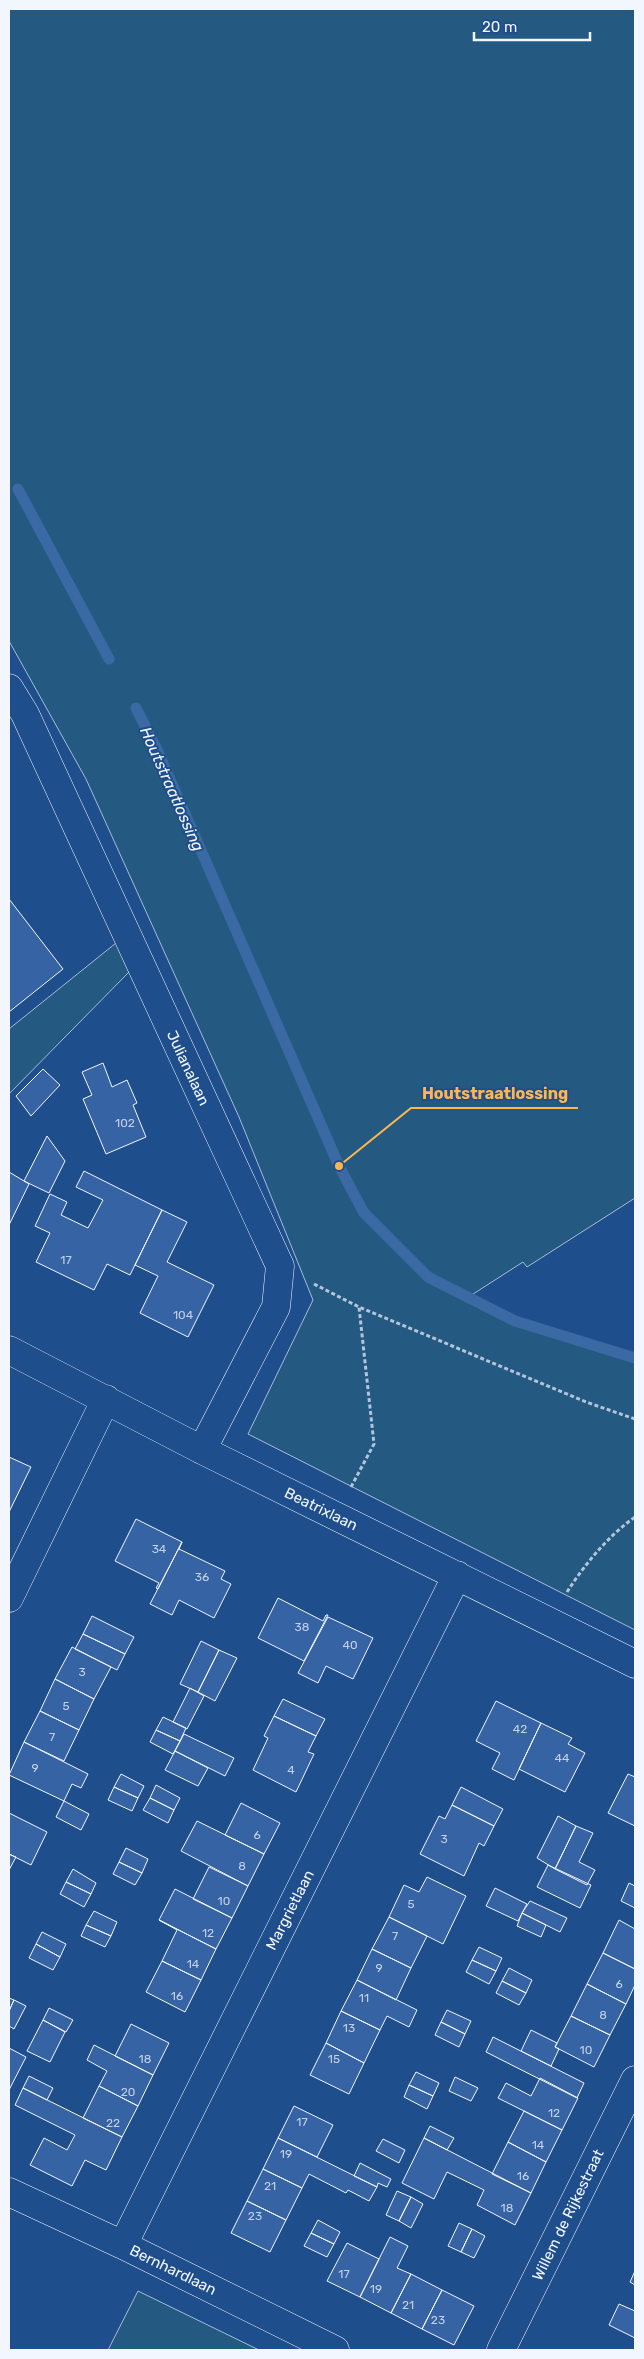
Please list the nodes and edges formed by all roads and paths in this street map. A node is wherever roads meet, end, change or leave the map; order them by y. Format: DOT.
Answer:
graph roads {
  1 [pos="9,688"];
  2 [pos="280,1266"];
  3 [pos="359,1307"];
  4 [pos="9,1350"];
  5 [pos="106,1398"];
  6 [pos="635,1419"];
  7 [pos="202,1450"];
  8 [pos="336,1516"];
  9 [pos="635,1517"];
  10 [pos="457,1575"];
  11 [pos="9,1598"];
  12 [pos="549,1621"];
  13 [pos="635,1664"];
  14 [pos="635,2080"];
  15 [pos="9,2192"];
  16 [pos="123,2245"];
  17 [pos="335,2350"];
  18 [pos="501,2350"];
  1 -- 2 [label="street, Julianalaan"];
  2 -- 3 [label="path"];
  2 -- 7 [label="street"];
  3 -- 6 [label="path"];
  3 -- 8 [label="path"];
  4 -- 5 [label="street, Beatrixlaan"];
  5 -- 7 [label="street, Beatrixlaan"];
  5 -- 11 [label="street"];
  7 -- 8 [label="street, Beatrixlaan"];
  8 -- 10 [label="street, Beatrixlaan"];
  9 -- 12 [label="path"];
  10 -- 12 [label="street, Beatrixlaan"];
  10 -- 16 [label="street, Margrietlaan"];
  12 -- 13 [label="street, Beatrixlaan"];
  14 -- 18 [label="street, Willem de Rijkestraat"];
  15 -- 16 [label="street, Bernhardlaan"];
  16 -- 17 [label="street, Bernhardlaan"];
}
